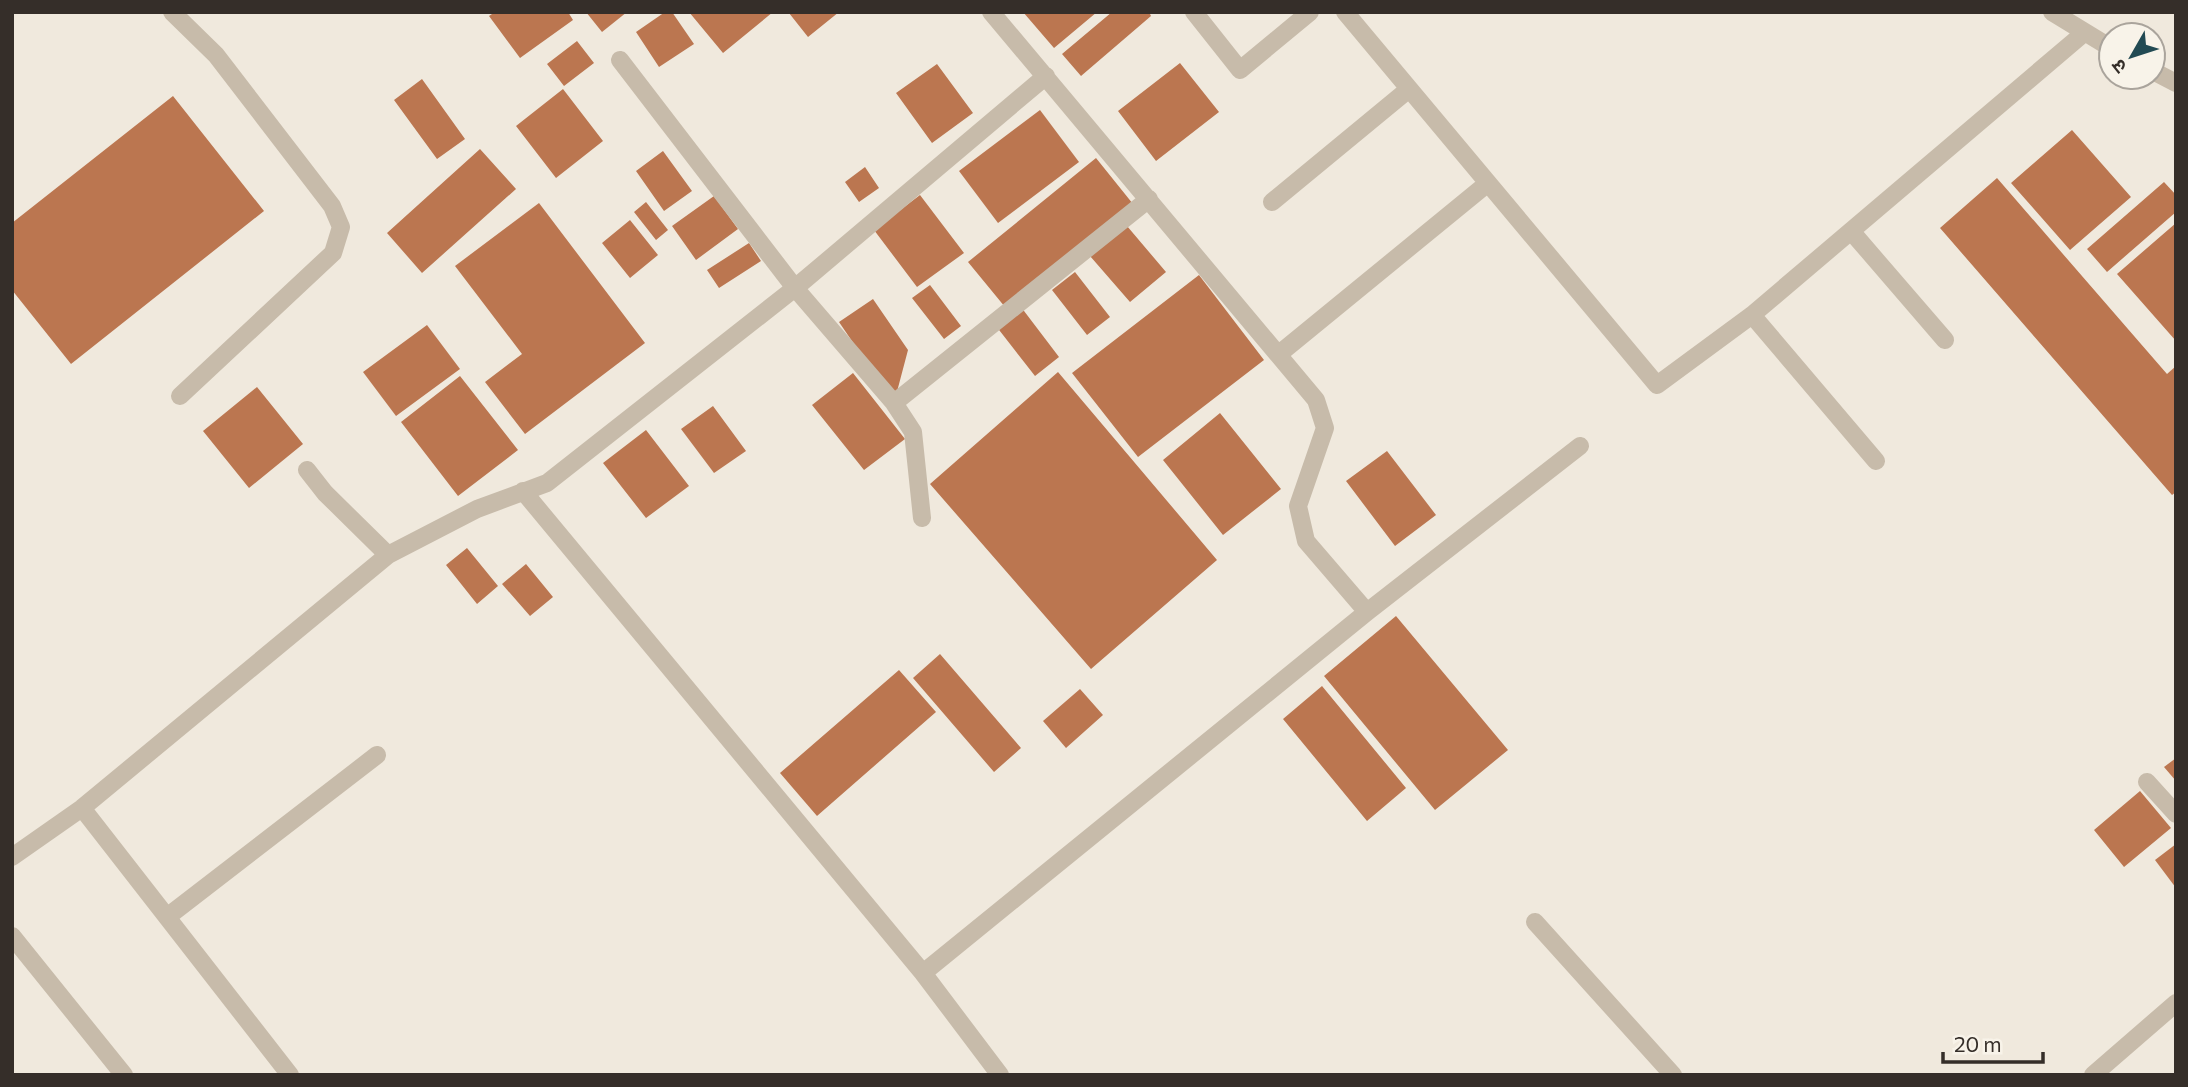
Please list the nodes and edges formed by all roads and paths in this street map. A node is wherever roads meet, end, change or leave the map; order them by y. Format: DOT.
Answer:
graph roads {
  1 [pos="172,12"];
  2 [pos="991,12"];
  3 [pos="1194,12"];
  4 [pos="1310,12"];
  5 [pos="1345,12"];
  6 [pos="2052,12"];
  7 [pos="2084,33"];
  8 [pos="2097,40"];
  9 [pos="620,60"];
  10 [pos="1046,76"];
  11 [pos="1409,89"];
  12 [pos="1488,183"];
  13 [pos="1149,198"];
  14 [pos="1272,202"];
  15 [pos="1851,231"];
  16 [pos="795,288"];
  17 [pos="1752,315"];
  18 [pos="1945,340"];
  19 [pos="1279,354"];
  20 [pos="180,396"];
  21 [pos="894,402"];
  22 [pos="1580,446"];
  23 [pos="1876,461"];
  24 [pos="307,470"];
  25 [pos="523,491"];
  26 [pos="922,518"];
  27 [pos="388,555"];
  28 [pos="1367,612"];
  29 [pos="377,755"];
  30 [pos="2147,782"];
  31 [pos="82,808"];
  32 [pos="2176,814"];
  33 [pos="12,857"];
  34 [pos="167,917"];
  35 [pos="1535,922"];
  36 [pos="12,936"];
  37 [pos="923,973"];
  38 [pos="2176,1003"];
  39 [pos="124,1075"];
  40 [pos="290,1075"];
  41 [pos="1000,1075"];
  42 [pos="1673,1075"];
  43 [pos="2093,1075"];
  1 -- 20 [label="street"];
  2 -- 10 [label="street"];
  3 -- 4 [label="street"];
  5 -- 11 [label="street"];
  6 -- 7 [label="street"];
  7 -- 8 [label="street"];
  7 -- 15 [label="street"];
  9 -- 16 [label="street"];
  10 -- 13 [label="street"];
  10 -- 16 [label="street"];
  11 -- 12 [label="street"];
  11 -- 14 [label="street"];
  12 -- 17 [label="street"];
  12 -- 19 [label="street"];
  13 -- 19 [label="street"];
  13 -- 21 [label="street"];
  15 -- 17 [label="street"];
  15 -- 18 [label="street"];
  16 -- 21 [label="street"];
  16 -- 25 [label="street"];
  17 -- 23 [label="street"];
  19 -- 28 [label="street"];
  21 -- 26 [label="street"];
  22 -- 28 [label="street"];
  24 -- 27 [label="street"];
  25 -- 27 [label="street"];
  25 -- 37 [label="street"];
  27 -- 31 [label="street"];
  28 -- 37 [label="street"];
  29 -- 34 [label="street"];
  30 -- 32 [label="street"];
  31 -- 33 [label="street"];
  31 -- 34 [label="street"];
  34 -- 40 [label="street"];
  35 -- 42 [label="street"];
  36 -- 39 [label="street"];
  37 -- 41 [label="street"];
  38 -- 43 [label="street"];
}
